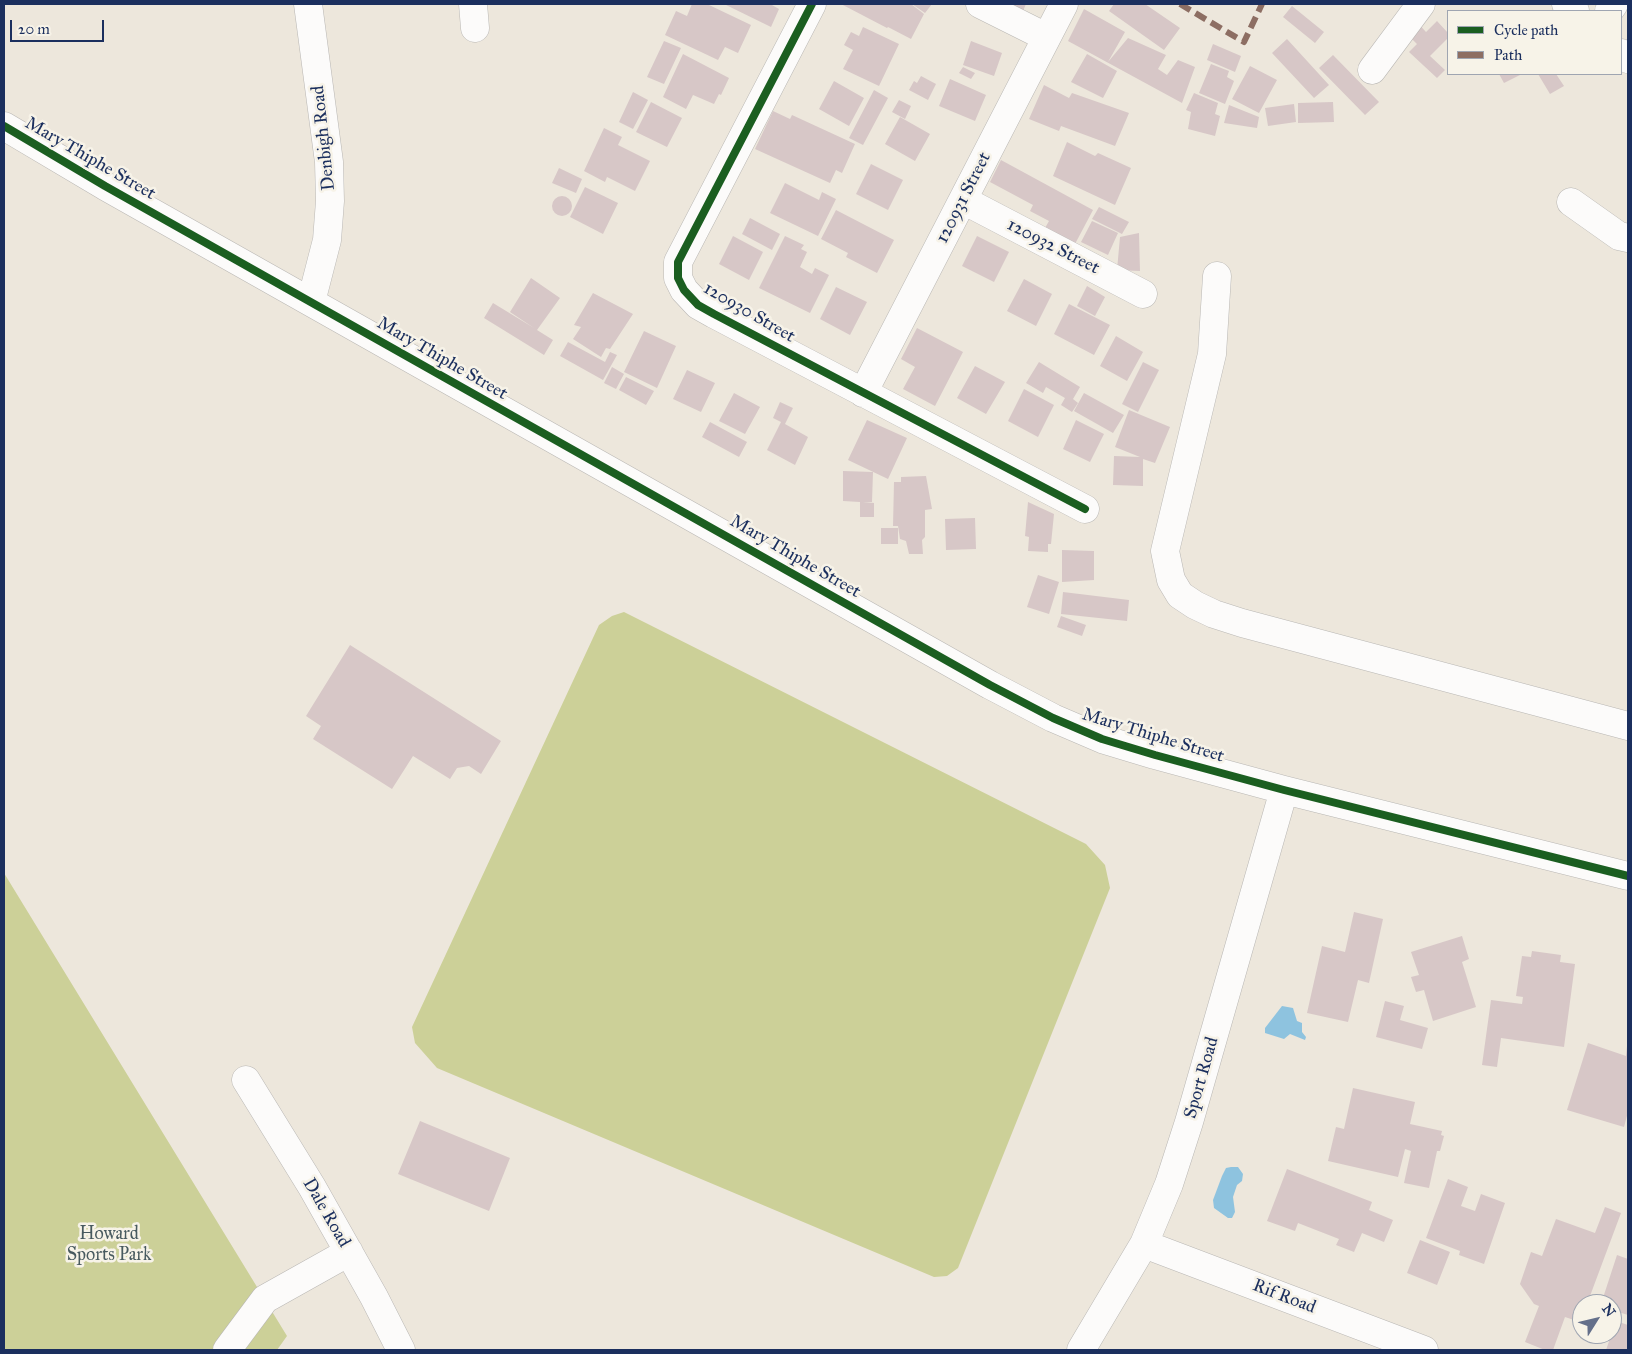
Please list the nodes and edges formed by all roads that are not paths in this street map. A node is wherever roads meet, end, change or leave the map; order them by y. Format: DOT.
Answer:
graph roads {
  1 [pos="308,4"];
  2 [pos="812,4"];
  3 [pos="980,4"];
  4 [pos="1064,4"];
  5 [pos="1421,4"];
  6 [pos="1046,37"];
  7 [pos="1372,70"];
  8 [pos="4,126"];
  9 [pos="963,200"];
  10 [pos="1571,202"];
  11 [pos="1628,238"];
  12 [pos="1217,276"];
  13 [pos="1143,294"];
  14 [pos="311,302"];
  15 [pos="863,393"];
  16 [pos="1085,509"];
  17 [pos="1628,726"];
  18 [pos="1284,790"];
  19 [pos="1628,876"];
  20 [pos="246,1080"];
  21 [pos="1144,1244"];
  22 [pos="349,1252"];
  23 [pos="227,1350"];
  24 [pos="401,1350"];
  25 [pos="1081,1350"];
  26 [pos="1424,1350"];
  1 -- 14 [label="street, Denbigh Road"];
  2 -- 15 [label="street, 120930 Street"];
  3 -- 6 [label="street"];
  4 -- 6 [label="street, 120931 Street"];
  5 -- 7 [label="street"];
  6 -- 9 [label="street, 120931 Street"];
  8 -- 14 [label="street, Mary Thiphe Street"];
  9 -- 13 [label="street, 120932 Street"];
  9 -- 15 [label="street, 120931 Street"];
  10 -- 11 [label="street"];
  12 -- 17 [label="street"];
  14 -- 18 [label="street, Mary Thiphe Street"];
  15 -- 16 [label="street, 120930 Street"];
  18 -- 19 [label="street, Mary Thiphe Street"];
  18 -- 21 [label="street, Sport Road"];
  20 -- 22 [label="street, Dale Road"];
  21 -- 25 [label="street, Sport Road"];
  21 -- 26 [label="street, Rif Road"];
  22 -- 23 [label="street"];
  22 -- 24 [label="street, Dale Road"];
}
